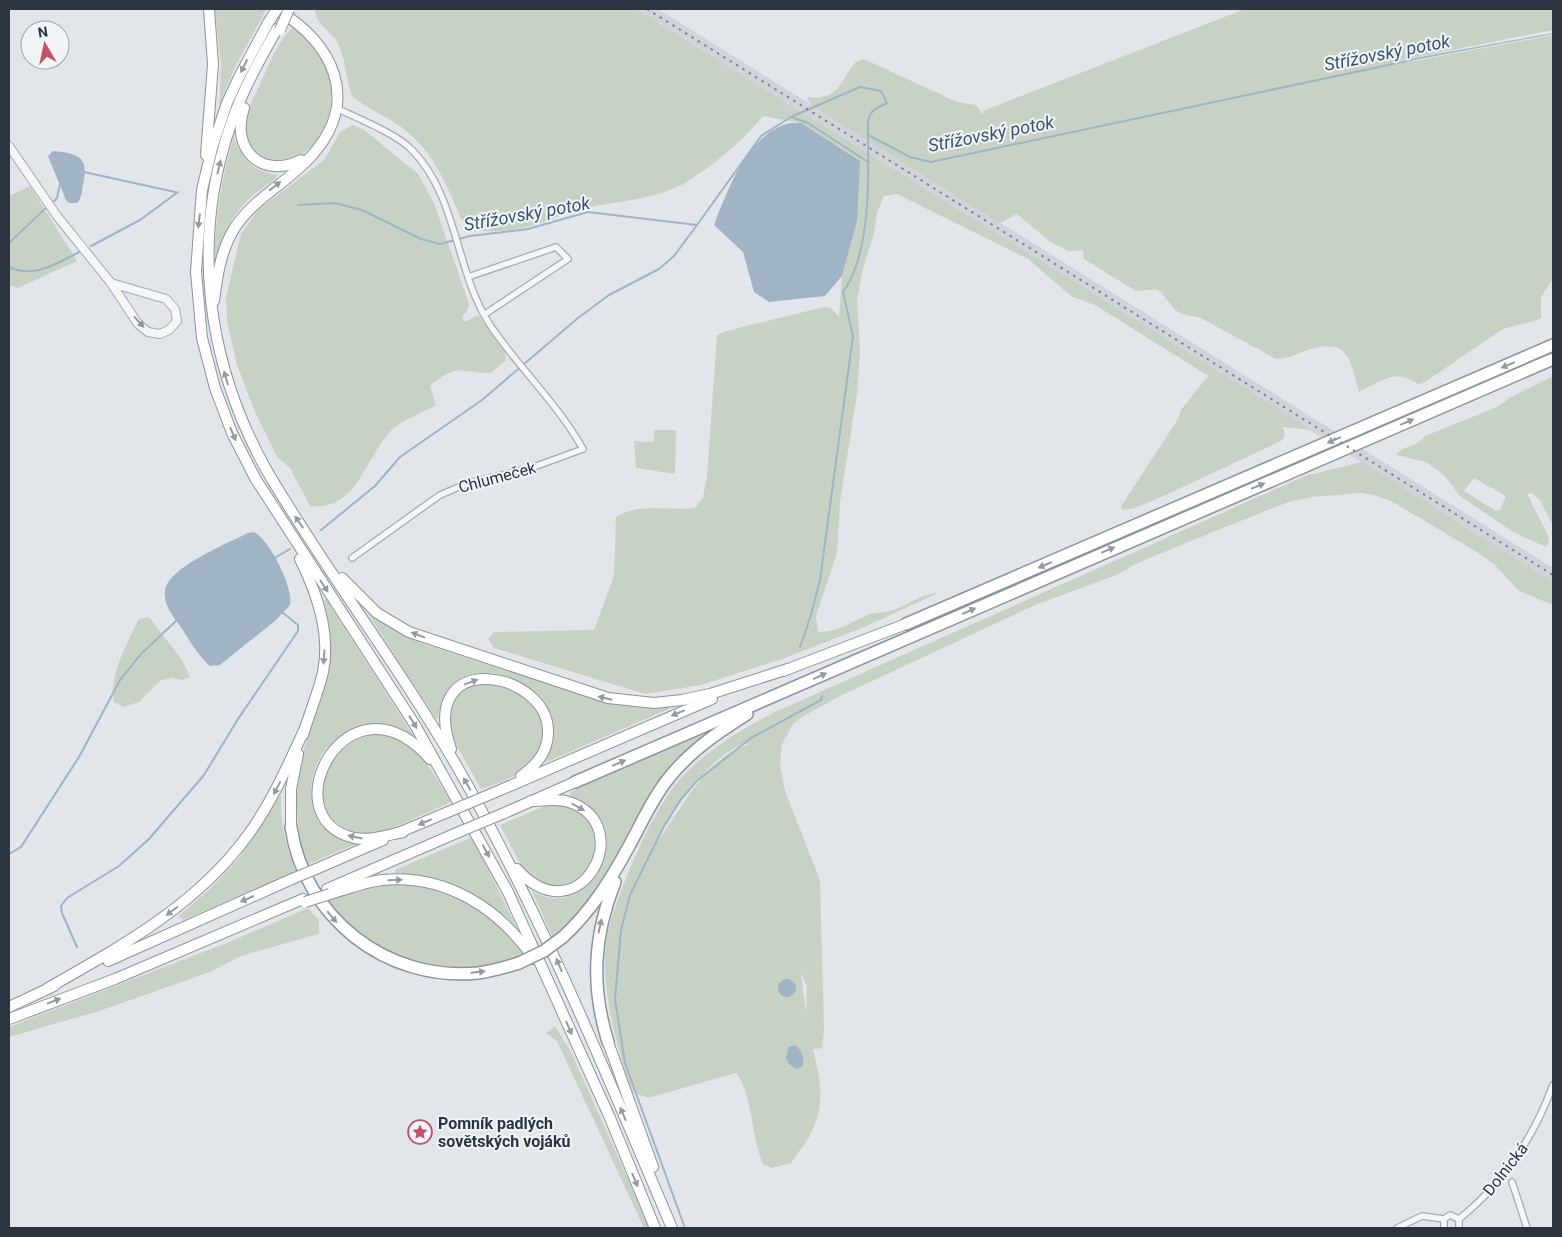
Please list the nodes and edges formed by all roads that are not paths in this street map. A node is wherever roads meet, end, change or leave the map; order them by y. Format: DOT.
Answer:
graph roads {
  1 [pos="209,9"];
  2 [pos="276,9"];
  3 [pos="289,9"];
  4 [pos="275,27"];
  5 [pos="336,108"];
  6 [pos="323,142"];
  7 [pos="9,146"];
  8 [pos="202,190"];
  9 [pos="468,277"];
  10 [pos="110,282"];
  11 [pos="485,314"];
  12 [pos="213,320"];
  13 [pos="1553,345"];
  14 [pos="1553,358"];
  15 [pos="278,516"];
  16 [pos="352,558"];
  17 [pos="326,563"];
  18 [pos="906,624"];
  19 [pos="788,669"];
  20 [pos="775,696"];
  21 [pos="305,728"];
  22 [pos="458,768"];
  23 [pos="446,778"];
  24 [pos="575,782"];
  25 [pos="491,794"];
  26 [pos="531,801"];
  27 [pos="291,827"];
  28 [pos="403,832"];
  29 [pos="628,848"];
  30 [pos="508,858"];
  31 [pos="329,891"];
  32 [pos="549,983"];
  33 [pos="48,988"];
  34 [pos="9,1006"];
  35 [pos="9,1019"];
  36 [pos="608,1042"];
  37 [pos="1553,1085"];
  38 [pos="1512,1182"];
  39 [pos="1444,1219"];
  40 [pos="1459,1219"];
  41 [pos="671,1226"];
  42 [pos="656,1228"];
  43 [pos="1397,1228"];
  44 [pos="1444,1228"];
  45 [pos="1459,1228"];
  46 [pos="1527,1228"];
  1 -- 8 [label="highway"];
  2 -- 4 [label="highway, bridge"];
  2 -- 5 [label="highway"];
  3 -- 4 [label="highway, bridge"];
  4 -- 6 [label="highway"];
  4 -- 8 [label="highway, one-way"];
  12 -- 4 [label="highway, one-way"];
  5 -- 6 [label="highway"];
  5 -- 9 [label="street"];
  12 -- 6 [label="highway, one-way"];
  7 -- 10 [label="street"];
  8 -- 15 [label="highway, one-way"];
  9 -- 11 [label="street"];
  9 -- 11 [label="street"];
  10 -- 10 [label="street, one-way"];
  11 -- 16 [label="street, Chlumeček"];
  17 -- 12 [label="highway, one-way"];
  13 -- 18 [label="highway, one-way"];
  20 -- 14 [label="highway, one-way"];
  15 -- 21 [label="highway, one-way"];
  15 -- 23 [label="highway, one-way"];
  19 -- 17 [label="highway, one-way"];
  17 -- 22 [label="highway"];
  18 -- 19 [label="highway"];
  19 -- 25 [label="highway, one-way"];
  24 -- 20 [label="highway, one-way"];
  20 -- 29 [label="highway"];
  21 -- 27 [label="highway"];
  21 -- 33 [label="highway, one-way"];
  22 -- 25 [label="highway, one-way"];
  30 -- 22 [label="highway, one-way"];
  28 -- 23 [label="highway, one-way"];
  23 -- 32 [label="highway, one-way"];
  24 -- 26 [label="highway"];
  25 -- 28 [label="highway, one-way, bridge"];
  26 -- 30 [label="highway, one-way"];
  26 -- 31 [label="highway, bridge"];
  27 -- 29 [label="highway, one-way, bridge"];
  28 -- 33 [label="highway, one-way, bridge"];
  36 -- 29 [label="highway, one-way"];
  41 -- 30 [label="highway, one-way"];
  31 -- 32 [label="highway, one-way"];
  35 -- 31 [label="highway, one-way"];
  32 -- 42 [label="highway, one-way"];
  33 -- 34 [label="highway"];
  36 -- 41 [label="highway"];
  37 -- 40 [label="street, Dolnická"];
  38 -- 46 [label="street"];
  39 -- 40 [label="street"];
  39 -- 43 [label="street"];
  39 -- 44 [label="street"];
  40 -- 45 [label="street"];
}
